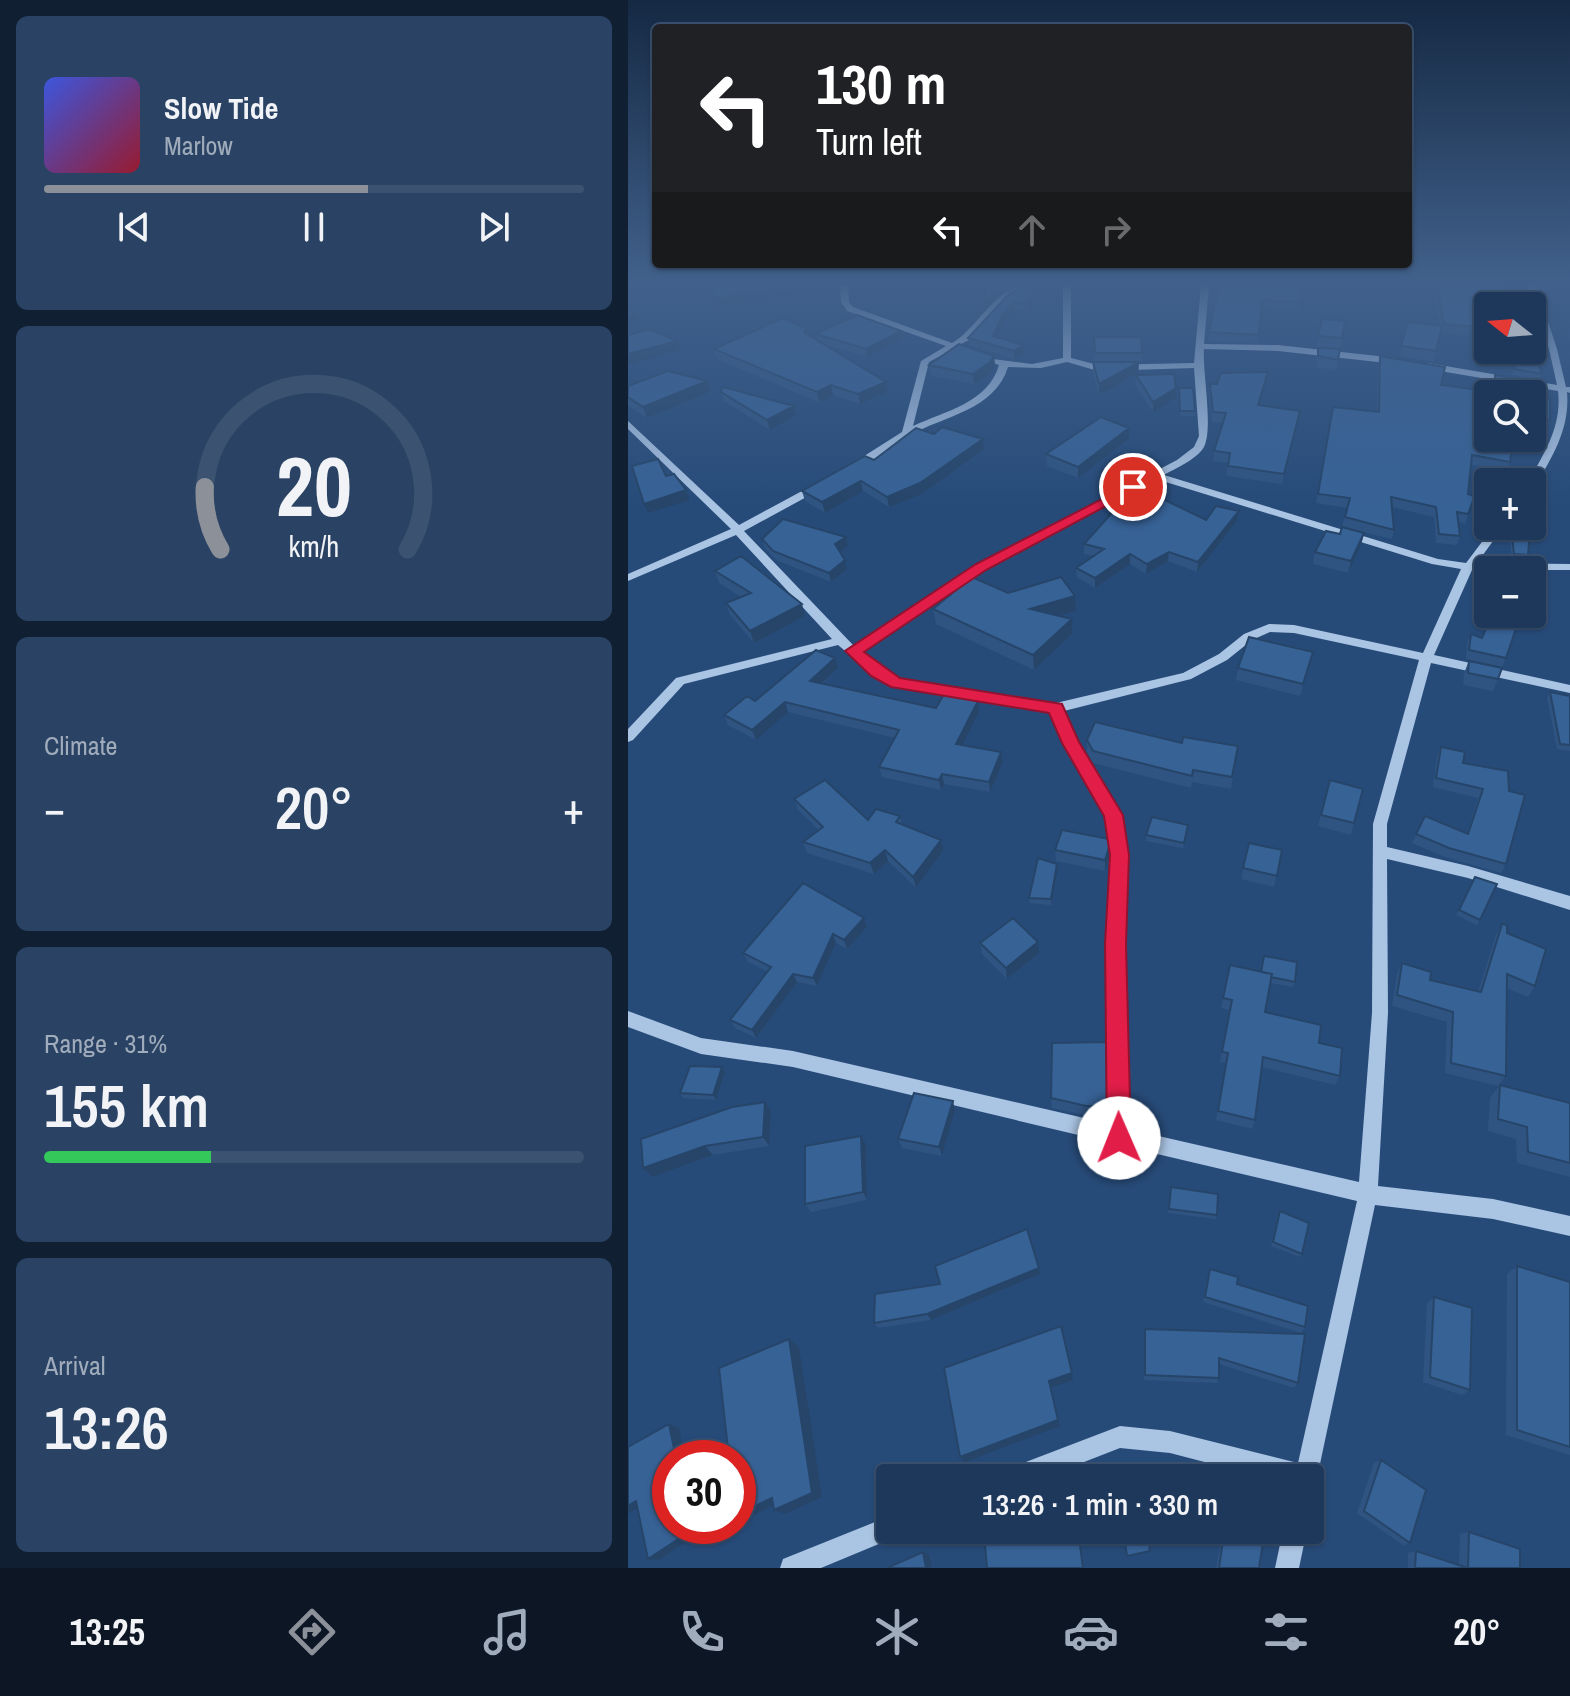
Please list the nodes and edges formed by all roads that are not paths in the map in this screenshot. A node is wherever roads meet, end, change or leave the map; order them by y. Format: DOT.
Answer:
graph roads {
  1 [pos="930,358"];
  2 [pos="988,358"];
  3 [pos="1199,358"];
  4 [pos="1372,358"];
  5 [pos="1556,358"];
  6 [pos="1067,359"];
  7 [pos="1004,364"];
  8 [pos="1198,365"];
  9 [pos="1566,390"];
  10 [pos="628,424"];
  11 [pos="906,434"];
  12 [pos="1540,468"];
  13 [pos="847,471"];
  14 [pos="1155,475"];
  15 [pos="835,477"];
  16 [pos="738,530"];
  17 [pos="1489,540"];
  18 [pos="1570,567"];
  19 [pos="1467,569"];
  20 [pos="628,578"];
  21 [pos="842,640"];
  22 [pos="853,651"];
  23 [pos="1426,659"];
  24 [pos="1570,689"];
  25 [pos="1056,708"];
  26 [pos="628,737"];
  27 [pos="1379,851"];
  28 [pos="1570,903"];
  29 [pos="628,1019"];
  30 [pos="1119,1138"];
  31 [pos="1368,1194"];
  32 [pos="1570,1226"];
  33 [pos="1050,1464"];
  34 [pos="1253,1464"];
  35 [pos="1309,1464"];
  36 [pos="876,1534"];
  37 [pos="1292,1544"];
  38 [pos="792,1568"];
  39 [pos="1287,1568"];
  1 -- 11 [label="street"];
  2 -- 7 [label="street"];
  3 -- 8 [label="street"];
  4 -- 9 [label="street"];
  5 -- 9 [label="street"];
  6 -- 7 [label="street"];
  6 -- 8 [label="street"];
  7 -- 11 [label="street"];
  8 -- 14 [label="street"];
  9 -- 12 [label="street"];
  10 -- 16 [label="street"];
  11 -- 13 [label="street"];
  14 -- 19 [label="street"];
  14 -- 22 [label="street"];
  15 -- 16 [label="street"];
  16 -- 20 [label="street"];
  16 -- 21 [label="street"];
  17 -- 19 [label="street"];
  18 -- 19 [label="street"];
  19 -- 23 [label="street"];
  21 -- 22 [label="street"];
  21 -- 26 [label="street"];
  22 -- 25 [label="street"];
  23 -- 24 [label="street"];
  23 -- 25 [label="street"];
  23 -- 27 [label="street"];
  25 -- 30 [label="street"];
  27 -- 28 [label="street"];
  27 -- 31 [label="street"];
  29 -- 30 [label="street"];
  30 -- 31 [label="street"];
  31 -- 32 [label="street"];
  31 -- 35 [label="street"];
  33 -- 34 [label="street"];
  36 -- 38 [label="street"];
  37 -- 39 [label="street"];
}
